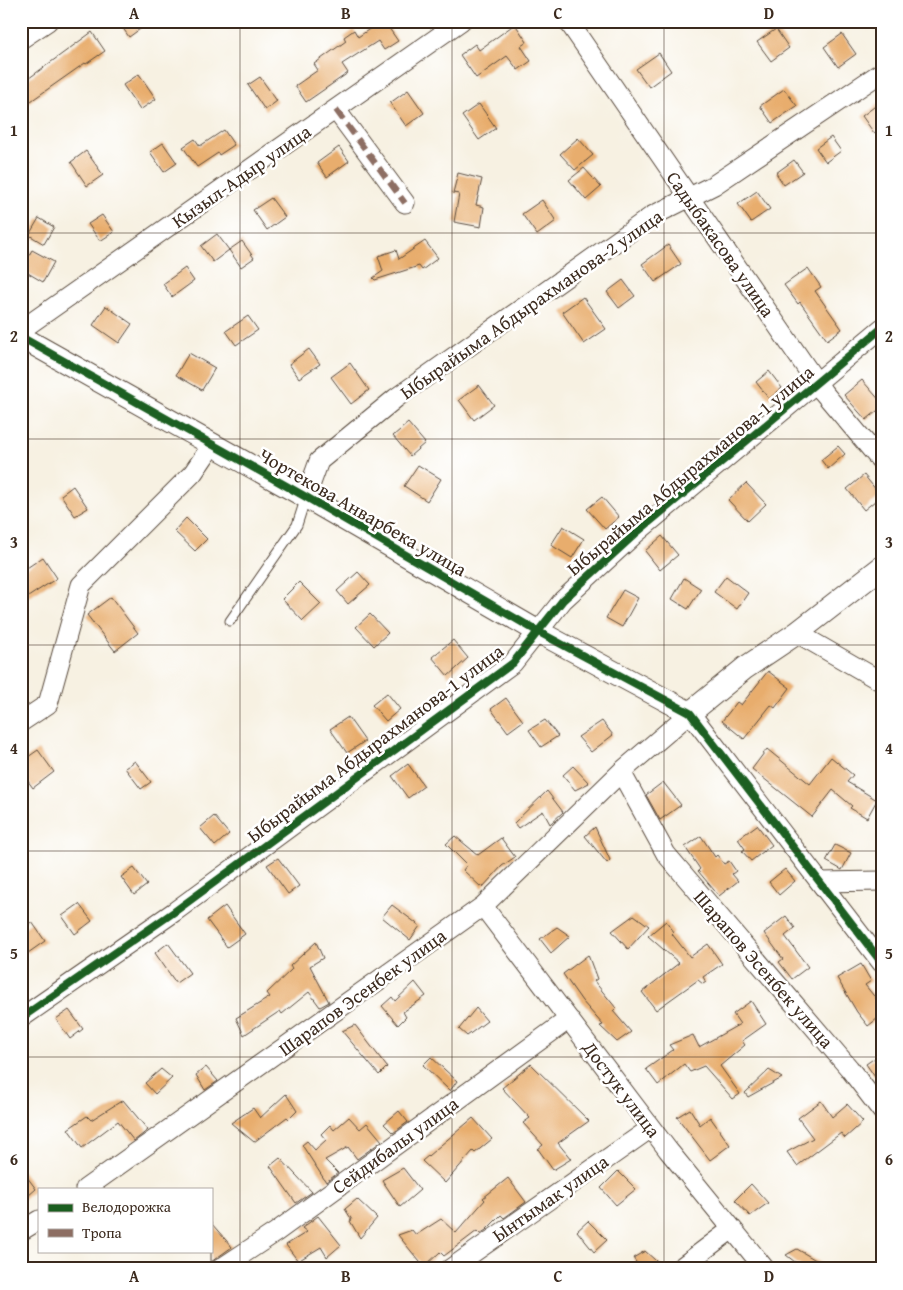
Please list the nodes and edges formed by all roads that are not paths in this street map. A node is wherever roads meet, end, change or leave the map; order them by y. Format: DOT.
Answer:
graph roads {
  1 [pos="48,21"];
  2 [pos="461,21"];
  3 [pos="568,21"];
  4 [pos="21,39"];
  5 [pos="882,72"];
  6 [pos="336,110"];
  7 [pos="688,198"];
  8 [pos="405,203"];
  9 [pos="882,328"];
  10 [pos="21,330"];
  11 [pos="21,337"];
  12 [pos="817,383"];
  13 [pos="212,445"];
  14 [pos="882,462"];
  15 [pos="306,497"];
  16 [pos="882,567"];
  17 [pos="230,621"];
  18 [pos="537,632"];
  19 [pos="797,633"];
  20 [pos="882,682"];
  21 [pos="690,714"];
  22 [pos="21,722"];
  23 [pos="621,772"];
  24 [pos="882,881"];
  25 [pos="820,882"];
  26 [pos="482,906"];
  27 [pos="882,963"];
  28 [pos="21,1018"];
  29 [pos="569,1019"];
  30 [pos="882,1111"];
  31 [pos="651,1128"];
  32 [pos="86,1188"];
  33 [pos="38,1221"];
  34 [pos="732,1228"];
  35 [pos="21,1231"];
  36 [pos="220,1269"];
  37 [pos="450,1269"];
  38 [pos="679,1269"];
  39 [pos="765,1269"];
  1 -- 4 [label="street"];
  2 -- 6 [label="street, Кызыл-Адыр улица"];
  3 -- 7 [label="street, Садыбакасова улица"];
  5 -- 7 [label="street, Ыбырайыма Абдырахманова-2 улица"];
  6 -- 8 [label="street"];
  6 -- 10 [label="street, Кызыл-Адыр улица"];
  7 -- 12 [label="street, Садыбакасова улица"];
  7 -- 15 [label="street, Ыбырайыма Абдырахманова-2 улица"];
  9 -- 12 [label="street, Ыбырайыма Абдырахманова-1 улица"];
  11 -- 13 [label="street, Чортекова Анварбека улица"];
  12 -- 14 [label="street, Садыбакасова улица"];
  12 -- 18 [label="street, Ыбырайыма Абдырахманова-1 улица"];
  13 -- 15 [label="street, Чортекова Анварбека улица"];
  13 -- 22 [label="street"];
  15 -- 17 [label="lane"];
  15 -- 18 [label="street, Чортекова Анварбека улица"];
  16 -- 19 [label="street"];
  18 -- 21 [label="street, Чортекова Анварбека улица"];
  18 -- 28 [label="street, Ыбырайыма Абдырахманова-1 улица"];
  19 -- 20 [label="street"];
  19 -- 21 [label="street"];
  21 -- 23 [label="street, Шарапов Эсенбек улица"];
  21 -- 25 [label="street"];
  23 -- 26 [label="street, Шарапов Эсенбек улица"];
  23 -- 30 [label="street, Шарапов Эсенбек улица"];
  24 -- 25 [label="street"];
  25 -- 27 [label="street"];
  26 -- 29 [label="street, Достук улица"];
  26 -- 32 [label="street, Шарапов Эсенбек улица"];
  29 -- 31 [label="street, Достук улица"];
  29 -- 36 [label="street, Сейдибалы улица"];
  31 -- 34 [label="street, Достук улица"];
  31 -- 37 [label="street, Ынтымак улица"];
  33 -- 35 [label="street"];
  34 -- 38 [label="street"];
  34 -- 39 [label="street, Достук улица"];
}
